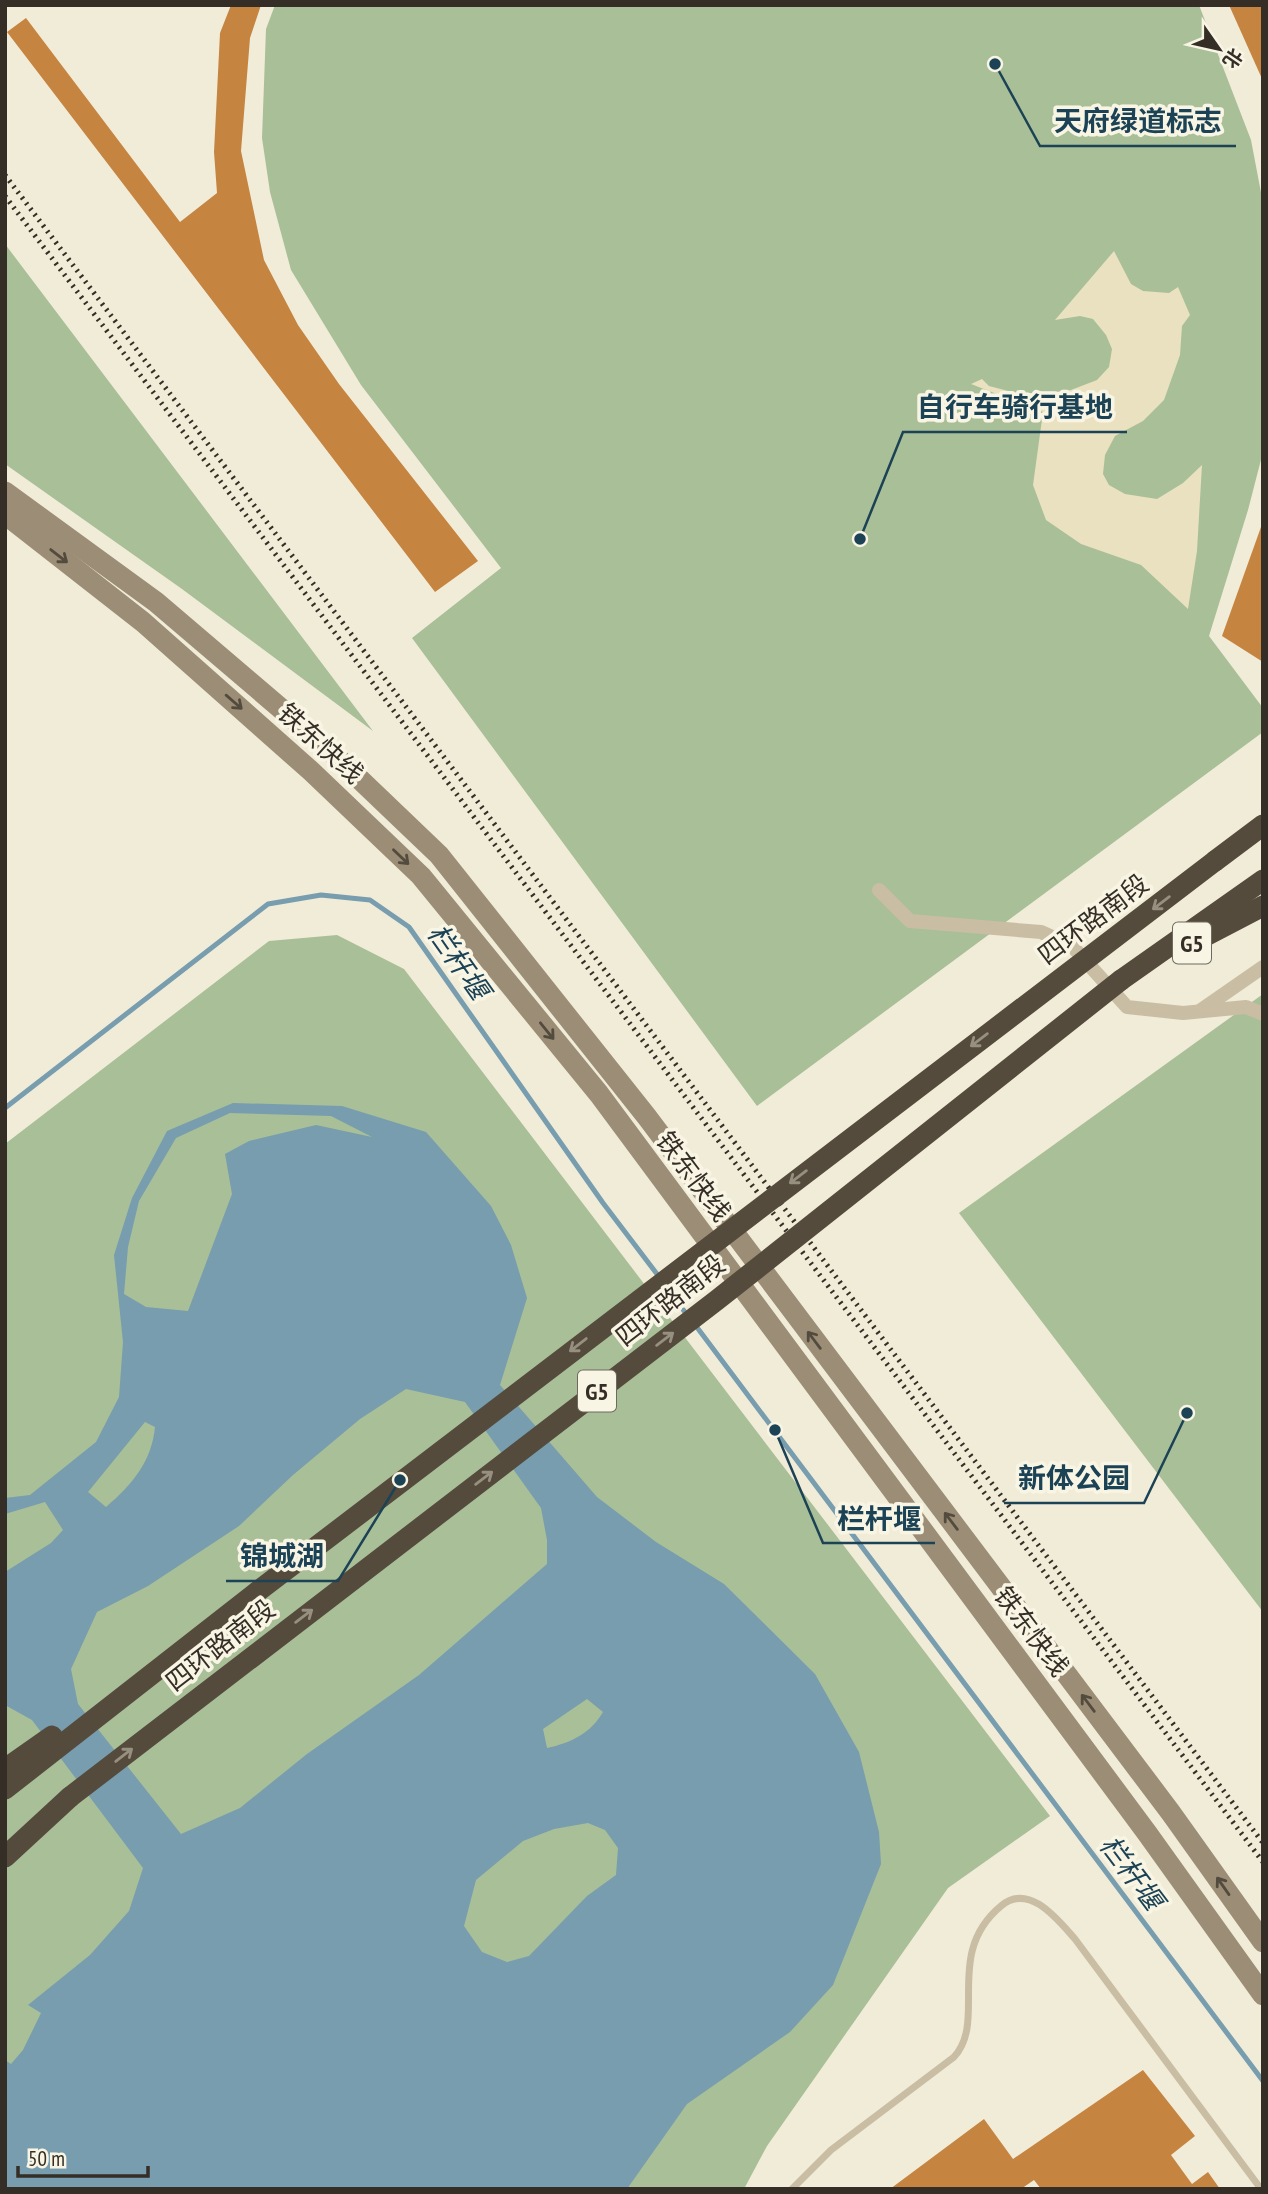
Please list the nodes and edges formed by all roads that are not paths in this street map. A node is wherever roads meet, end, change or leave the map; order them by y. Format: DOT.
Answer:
graph roads {
  1 [pos="5,492"];
  2 [pos="5,514"];
  3 [pos="1258,827"];
  4 [pos="1263,880"];
  5 [pos="879,890"];
  6 [pos="1263,906"];
  7 [pos="1263,967"];
  8 [pos="1121,980"];
  9 [pos="1198,1011"];
  10 [pos="1263,1014"];
  11 [pos="257,1592"];
  12 [pos="5,1769"];
  13 [pos="5,1789"];
  14 [pos="70,1797"];
  15 [pos="5,1845"];
  16 [pos="5,1857"];
  17 [pos="1263,1942"];
  18 [pos="1263,1995"];
  19 [pos="792,2189"];
  20 [pos="1261,2189"];
  17 -- 1 [label="main road, 铁东快线, one-way"];
  2 -- 18 [label="main road, 铁东快线, one-way"];
  3 -- 11 [label="highway, 四环路南段 / G5, one-way, bridge"];
  4 -- 8 [label="highway, 四环路南段"];
  5 -- 9 [label="street"];
  6 -- 8 [label="highway, G5"];
  7 -- 9 [label="street"];
  14 -- 8 [label="highway, 四环路南段 / G5, one-way, bridge"];
  9 -- 10 [label="street"];
  11 -- 12 [label="highway"];
  11 -- 13 [label="highway, 四环路南段 / G5"];
  14 -- 15 [label="highway, 四环路南段 / G5"];
  14 -- 16 [label="highway"];
  19 -- 20 [label="lane"];
}
